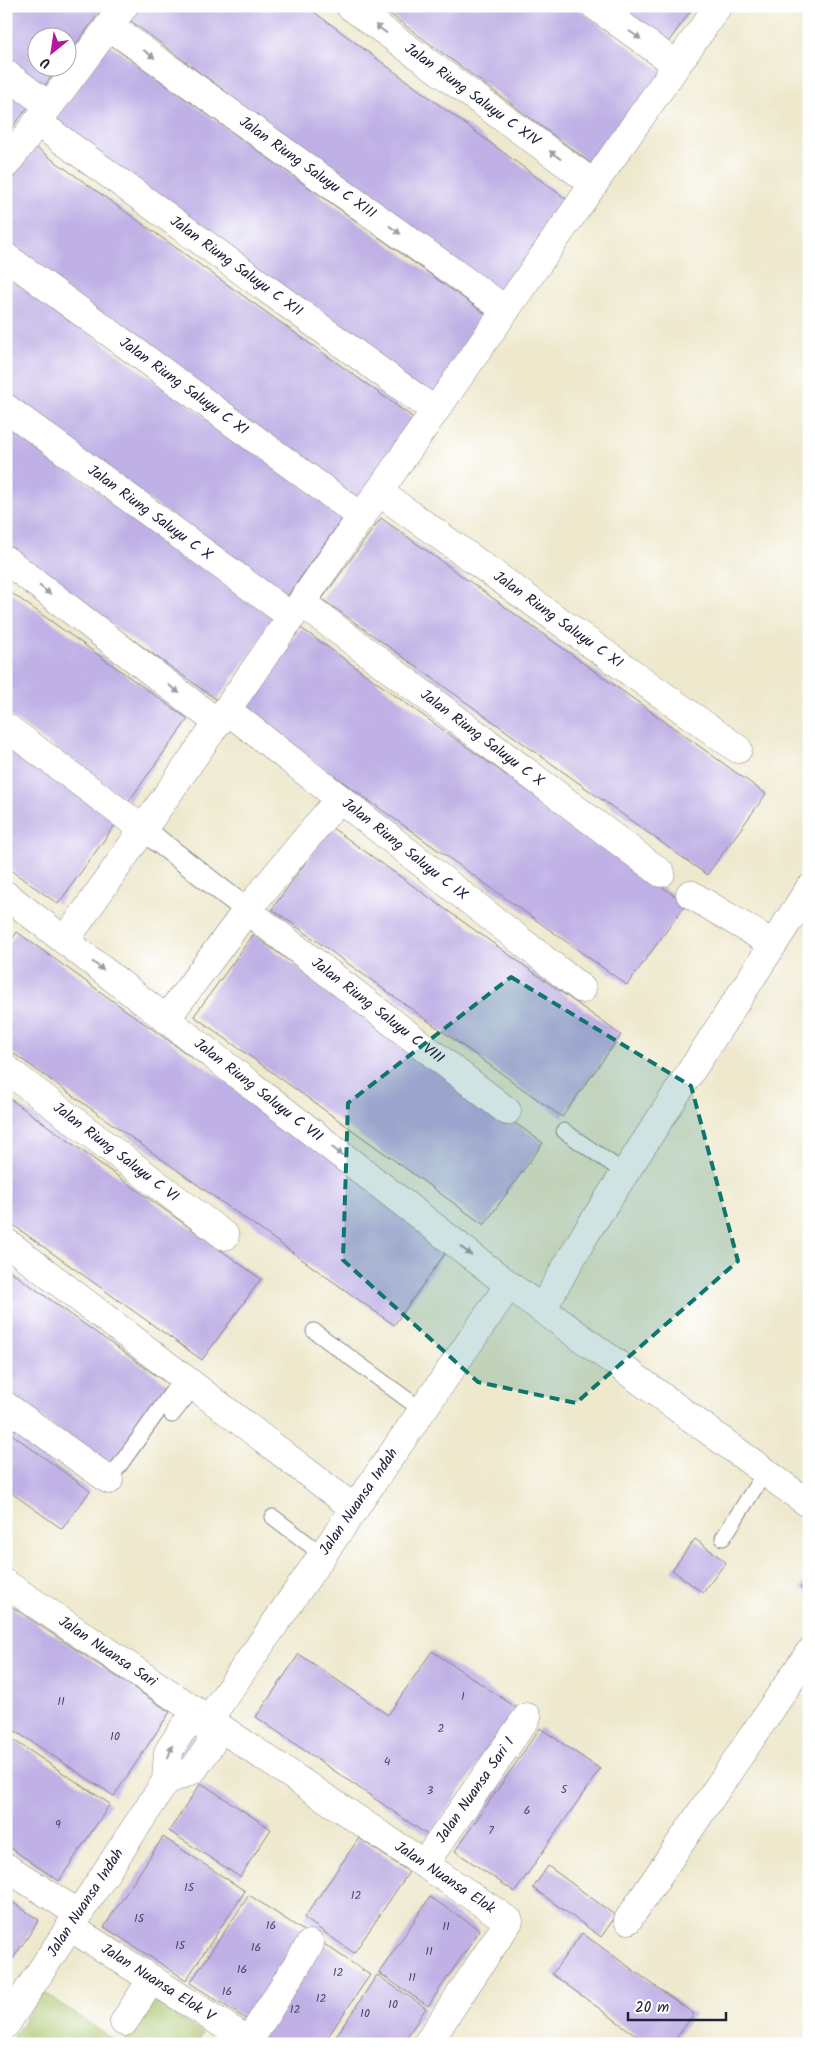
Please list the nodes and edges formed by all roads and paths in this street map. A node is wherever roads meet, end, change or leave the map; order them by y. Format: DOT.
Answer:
graph roads {
  1 [pos="350,6"];
  2 [pos="595,6"];
  3 [pos="718,6"];
  4 [pos="117,16"];
  5 [pos="677,65"];
  6 [pos="6,74"];
  7 [pos="43,114"];
  8 [pos="6,164"];
  9 [pos="594,184"];
  10 [pos="6,257"];
  11 [pos="506,310"];
  12 [pos="6,408"];
  13 [pos="435,411"];
  14 [pos="379,492"];
  15 [pos="362,518"];
  16 [pos="6,560"];
  17 [pos="296,610"];
  18 [pos="223,716"];
  19 [pos="6,727"];
  20 [pos="738,749"];
  21 [pos="339,799"];
  22 [pos="144,830"];
  23 [pos="661,873"];
  24 [pos="809,889"];
  25 [pos="690,894"];
  26 [pos="10,906"];
  27 [pos="247,910"];
  28 [pos="65,941"];
  29 [pos="773,944"];
  30 [pos="582,989"];
  31 [pos="166,1019"];
  32 [pos="6,1069"];
  33 [pos="508,1111"];
  34 [pos="564,1132"];
  35 [pos="625,1173"];
  36 [pos="225,1236"];
  37 [pos="6,1242"];
  38 [pos="509,1285"];
  39 [pos="542,1309"];
  40 [pos="314,1331"];
  41 [pos="189,1382"];
  42 [pos="6,1406"];
  43 [pos="423,1411"];
  44 [pos="172,1415"];
  45 [pos="765,1472"];
  46 [pos="109,1480"];
  47 [pos="809,1504"];
  48 [pos="355,1510"];
  49 [pos="273,1517"];
  50 [pos="723,1538"];
  51 [pos="323,1555"];
  52 [pos="6,1584"];
  53 [pos="809,1653"];
  54 [pos="527,1717"];
  55 [pos="197,1723"];
  56 [pos="257,1752"];
  57 [pos="166,1781"];
  58 [pos="424,1864"];
  59 [pos="6,1867"];
  60 [pos="628,1920"];
  61 [pos="74,1921"];
  62 [pos="310,1944"];
  63 [pos="152,1979"];
  64 [pos="124,2022"];
  65 [pos="6,2024"];
  66 [pos="427,2044"];
  9 -- 1 [label="street, Jalan Riung Saluyu C XIV, one-way"];
  2 -- 5 [label="street, one-way"];
  3 -- 5 [label="street"];
  4 -- 7 [label="street"];
  4 -- 11 [label="street, Jalan Riung Saluyu C XIII, one-way"];
  5 -- 9 [label="street"];
  6 -- 7 [label="street, Jalan Riung Saluyu C XII"];
  7 -- 8 [label="street"];
  7 -- 13 [label="street, Jalan Riung Saluyu C XII"];
  9 -- 11 [label="street"];
  10 -- 15 [label="street, Jalan Riung Saluyu C XI"];
  11 -- 13 [label="street"];
  12 -- 17 [label="street, Jalan Riung Saluyu C X"];
  13 -- 14 [label="street"];
  14 -- 15 [label="street"];
  14 -- 20 [label="street, Jalan Riung Saluyu C XI"];
  15 -- 17 [label="street"];
  16 -- 18 [label="street, Jalan Riung Saluyu C IX, one-way"];
  17 -- 18 [label="street"];
  17 -- 23 [label="street, Jalan Riung Saluyu C X"];
  18 -- 21 [label="street, Jalan Riung Saluyu C IX"];
  18 -- 22 [label="street"];
  19 -- 22 [label="street"];
  21 -- 27 [label="street"];
  21 -- 30 [label="street, Jalan Riung Saluyu C IX"];
  22 -- 27 [label="street"];
  22 -- 28 [label="street"];
  24 -- 29 [label="street"];
  25 -- 29 [label="street"];
  26 -- 28 [label="street, Jalan Riung Saluyu C VII"];
  27 -- 31 [label="street"];
  27 -- 33 [label="street, Jalan Riung Saluyu C VIII"];
  28 -- 31 [label="street, Jalan Riung Saluyu C VII, one-way"];
  29 -- 35 [label="street"];
  31 -- 38 [label="street, Jalan Riung Saluyu C VII, one-way"];
  32 -- 36 [label="street, Jalan Riung Saluyu C VI"];
  34 -- 35 [label="lane"];
  35 -- 39 [label="street"];
  37 -- 41 [label="street"];
  38 -- 39 [label="street, Jalan Riung Saluyu C VII"];
  38 -- 43 [label="street, Jalan Nuansa Indah"];
  39 -- 45 [label="street, Jalan Riung Saluyu C VII"];
  40 -- 43 [label="lane"];
  41 -- 44 [label="lane"];
  41 -- 46 [label="lane"];
  41 -- 48 [label="street"];
  42 -- 46 [label="street"];
  43 -- 48 [label="street, Jalan Nuansa Indah"];
  45 -- 47 [label="street, Jalan Riung Saluyu C VII"];
  45 -- 50 [label="lane"];
  48 -- 51 [label="street, Jalan Nuansa Indah"];
  49 -- 51 [label="lane"];
  51 -- 55 [label="street, Jalan Nuansa Indah"];
  52 -- 55 [label="street, Jalan Nuansa Sari"];
  53 -- 60 [label="street"];
  54 -- 58 [label="street, Jalan Nuansa Sari I"];
  55 -- 56 [label="street, Jalan Nuansa Sari"];
  57 -- 55 [label="street, Jalan Nuansa Indah, one-way"];
  55 -- 57 [label="street"];
  56 -- 58 [label="street, Jalan Nuansa Elok"];
  57 -- 61 [label="street, Jalan Nuansa Indah"];
  58 -- 66 [label="street, Jalan Nuansa Elok"];
  59 -- 61 [label="street, Jalan Nuansa Elok V"];
  61 -- 63 [label="street, Jalan Nuansa Elok V"];
  61 -- 65 [label="street, Jalan Nuansa Indah"];
  62 -- 63 [label="street, Jalan Nuansa Elok V"];
  63 -- 64 [label="street"];
}
